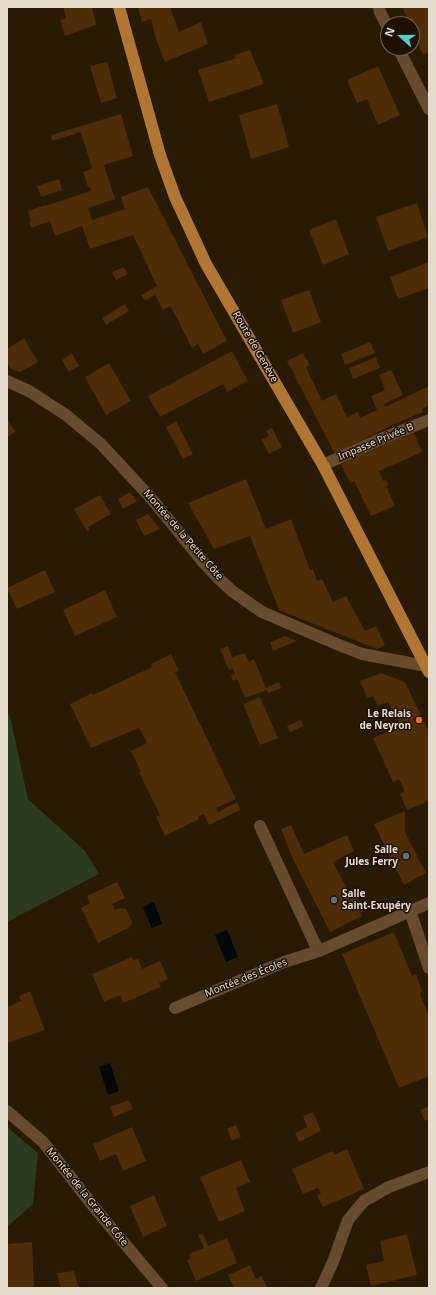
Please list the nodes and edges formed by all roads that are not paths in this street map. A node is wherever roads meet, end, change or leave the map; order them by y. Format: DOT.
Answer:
graph roads {
  1 [pos="119,7"];
  2 [pos="402,56"];
  3 [pos="429,109"];
  4 [pos="7,381"];
  5 [pos="429,420"];
  6 [pos="323,465"];
  7 [pos="427,669"];
  8 [pos="260,826"];
  9 [pos="429,903"];
  10 [pos="410,911"];
  11 [pos="319,951"];
  12 [pos="429,968"];
  13 [pos="175,1008"];
  14 [pos="7,1111"];
  15 [pos="429,1172"];
  16 [pos="162,1288"];
  17 [pos="322,1288"];
  1 -- 6 [label="main road, Route de Genève"];
  2 -- 3 [label="street"];
  4 -- 7 [label="street, Montée de la Petite Côte"];
  5 -- 6 [label="street, Impasse Privée B"];
  6 -- 7 [label="main road, Route de Genève"];
  8 -- 11 [label="street"];
  9 -- 10 [label="street, Montée des Écoles"];
  10 -- 11 [label="street, Montée des Écoles"];
  10 -- 12 [label="street"];
  11 -- 13 [label="street, Montée des Écoles"];
  14 -- 16 [label="street, Montée de la Grande Côte"];
  15 -- 17 [label="street"];
}
